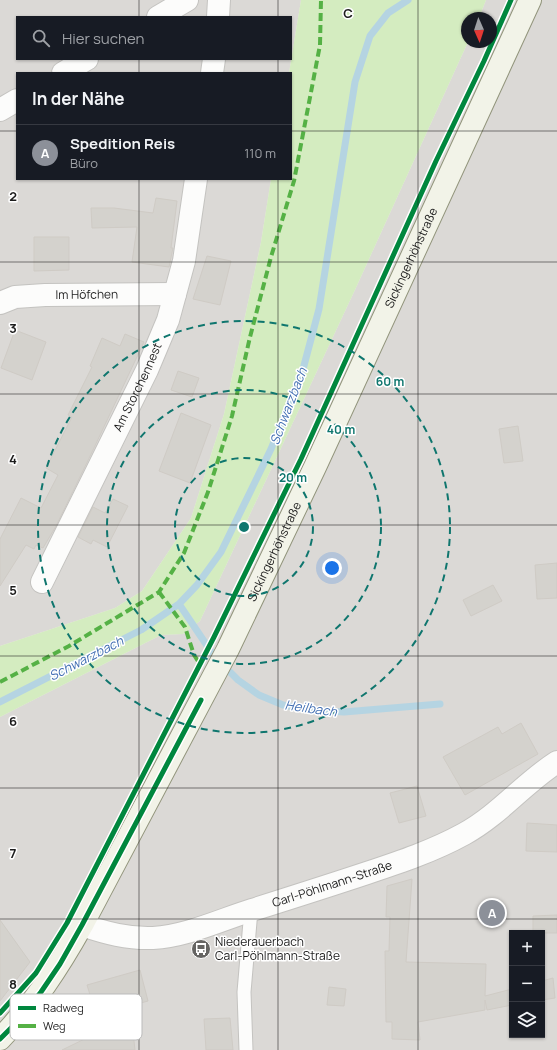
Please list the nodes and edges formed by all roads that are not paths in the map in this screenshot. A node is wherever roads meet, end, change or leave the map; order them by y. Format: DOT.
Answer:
graph roads {
  1 [pos="187,0"];
  2 [pos="219,0"];
  3 [pos="530,0"];
  4 [pos="160,16"];
  5 [pos="218,16"];
  6 [pos="85,60"];
  7 [pos="214,60"];
  8 [pos="65,72"];
  9 [pos="212,72"];
  10 [pos="16,101"];
  11 [pos="0,110"];
  12 [pos="196,180"];
  13 [pos="175,294"];
  14 [pos="0,303"];
  15 [pos="42,582"];
  16 [pos="557,762"];
  17 [pos="251,910"];
  18 [pos="82,925"];
  19 [pos="39,994"];
  20 [pos="10,1029"];
  21 [pos="0,1039"];
  22 [pos="246,1050"];
  1 -- 4 [label="street"];
  2 -- 5 [label="street"];
  3 -- 18 [label="main road, Sickingerhöhstraße"];
  6 -- 8 [label="street"];
  7 -- 9 [label="street"];
  10 -- 11 [label="street"];
  12 -- 13 [label="street, Am Storchennest"];
  13 -- 14 [label="street, Im Höfchen"];
  13 -- 15 [label="street, Am Storchennest"];
  16 -- 17 [label="street, Carl-Pöhlmann-Straße"];
  17 -- 18 [label="street, Carl-Pöhlmann-Straße"];
  17 -- 22 [label="lane"];
  18 -- 19 [label="main road, Sickingerhöhstraße"];
  20 -- 21 [label="main road, Sickingerhöhstraße"];
}
